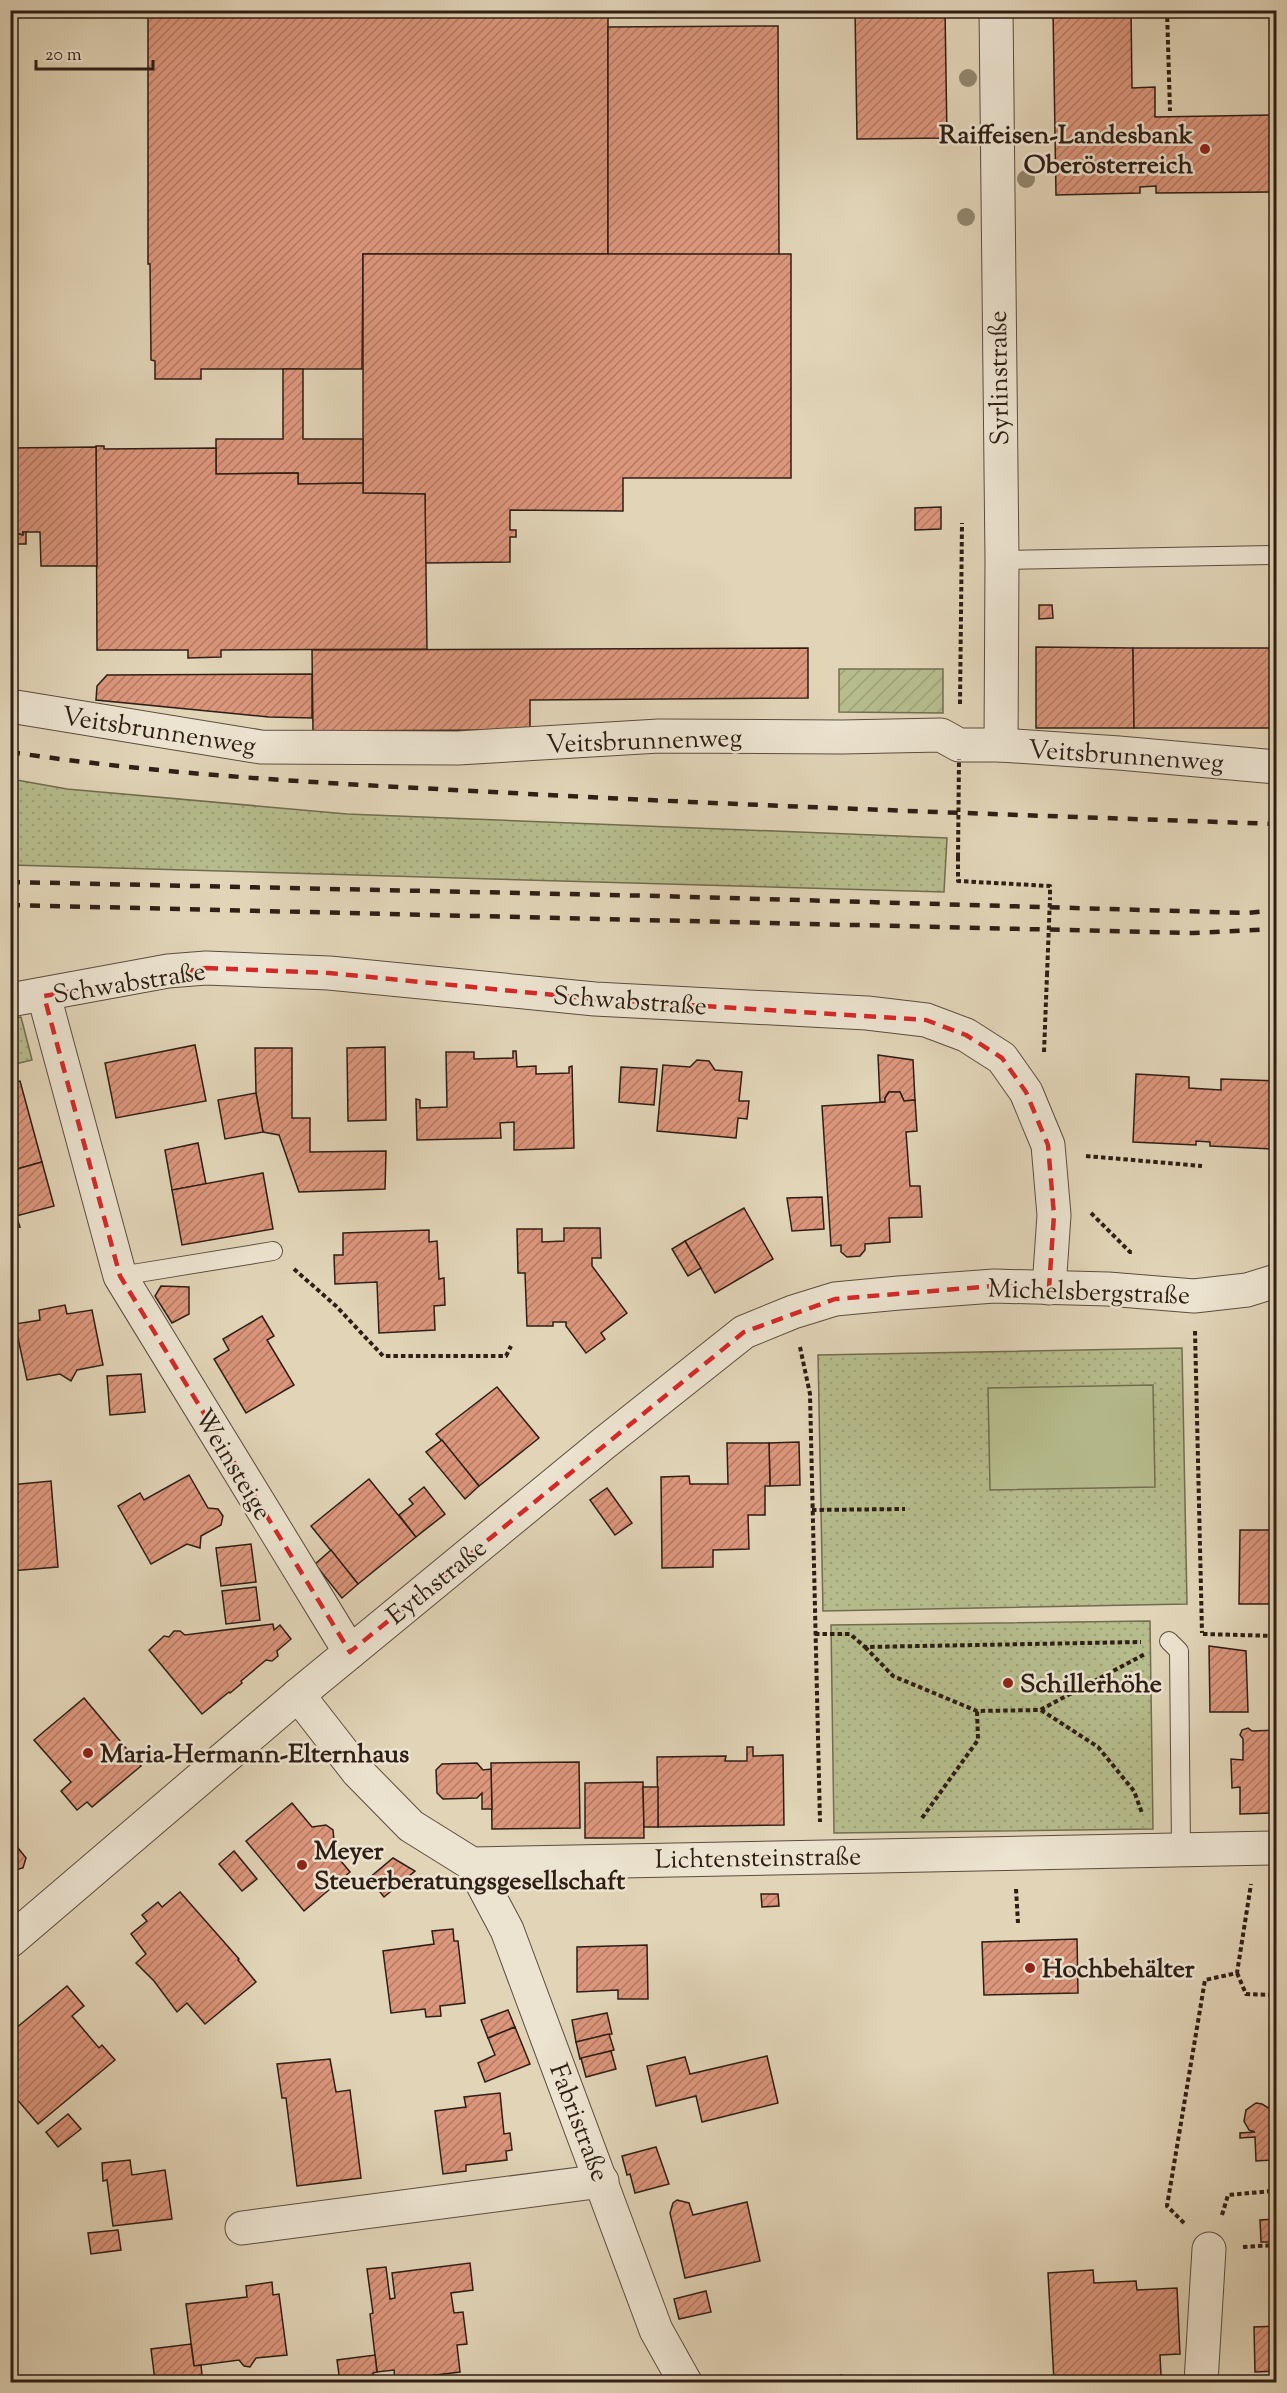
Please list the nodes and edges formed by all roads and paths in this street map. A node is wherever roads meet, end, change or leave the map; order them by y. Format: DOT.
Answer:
graph roads {
  1 [pos="996,10"];
  2 [pos="1167,10"];
  3 [pos="1170,111"];
  4 [pos="1276,555"];
  5 [pos="1002,560"];
  6 [pos="10,706"];
  7 [pos="1001,745"];
  8 [pos="959,759"];
  9 [pos="1276,767"];
  10 [pos="44,996"];
  11 [pos="10,1000"];
  12 [pos="1044,1056"];
  13 [pos="1081,1156"];
  14 [pos="1202,1166"];
  15 [pos="273,1251"];
  16 [pos="120,1276"];
  17 [pos="1276,1281"];
  18 [pos="1049,1288"];
  19 [pos="899,1293"];
  20 [pos="793,1312"];
  21 [pos="1195,1340"];
  22 [pos="511,1346"];
  23 [pos="905,1509"];
  24 [pos="812,1510"];
  25 [pos="815,1634"];
  26 [pos="1202,1634"];
  27 [pos="1276,1636"];
  28 [pos="1174,1646"];
  29 [pos="865,1647"];
  30 [pos="350,1652"];
  31 [pos="298,1695"];
  32 [pos="1040,1710"];
  33 [pos="977,1711"];
  34 [pos="1266,1847"];
  35 [pos="1168,1849"];
  36 [pos="897,1854"];
  37 [pos="821,1856"];
  38 [pos="472,1864"];
  39 [pos="10,1941"];
  40 [pos="1238,1973"];
  41 [pos="1276,1995"];
  42 [pos="602,2181"];
  43 [pos="1272,2191"];
  44 [pos="242,2228"];
  45 [pos="1209,2249"];
  46 [pos="685,2382"];
  47 [pos="1201,2382"];
  1 -- 5 [label="street, Syrlinstraße"];
  2 -- 3 [label="path"];
  4 -- 5 [label="lane"];
  5 -- 7 [label="street, Syrlinstraße"];
  6 -- 7 [label="street, Veitsbrunnenweg"];
  7 -- 9 [label="street, Veitsbrunnenweg"];
  8 -- 12 [label="path, bridge"];
  10 -- 11 [label="street, Schwabstraße"];
  10 -- 16 [label="street, Weinsteige"];
  10 -- 18 [label="street, Schwabstraße"];
  13 -- 14 [label="path"];
  15 -- 16 [label="lane"];
  15 -- 22 [label="path"];
  16 -- 30 [label="street, Weinsteige"];
  17 -- 18 [label="street, Michelsbergstraße"];
  18 -- 19 [label="street, Michelsbergstraße"];
  19 -- 20 [label="street, Eythstraße"];
  20 -- 24 [label="path"];
  20 -- 30 [label="street, Eythstraße"];
  21 -- 26 [label="path"];
  23 -- 24 [label="path"];
  24 -- 25 [label="path"];
  25 -- 29 [label="path"];
  25 -- 37 [label="path"];
  26 -- 27 [label="path"];
  26 -- 28 [label="path"];
  28 -- 29 [label="path"];
  28 -- 32 [label="path"];
  28 -- 35 [label="lane"];
  29 -- 33 [label="path"];
  30 -- 31 [label="street, Eythstraße"];
  31 -- 38 [label="street"];
  31 -- 39 [label="street, Eythstraße"];
  32 -- 33 [label="path"];
  32 -- 35 [label="path"];
  33 -- 36 [label="path"];
  34 -- 35 [label="street, Lichtensteinstraße"];
  34 -- 40 [label="path"];
  35 -- 36 [label="street, Lichtensteinstraße"];
  36 -- 37 [label="street, Lichtensteinstraße"];
  37 -- 38 [label="street, Lichtensteinstraße"];
  38 -- 42 [label="street, Fabristraße"];
  40 -- 41 [label="path"];
  40 -- 45 [label="path"];
  42 -- 44 [label="street"];
  42 -- 46 [label="street, Fabristraße"];
  43 -- 45 [label="path"];
  45 -- 47 [label="street"];
}
